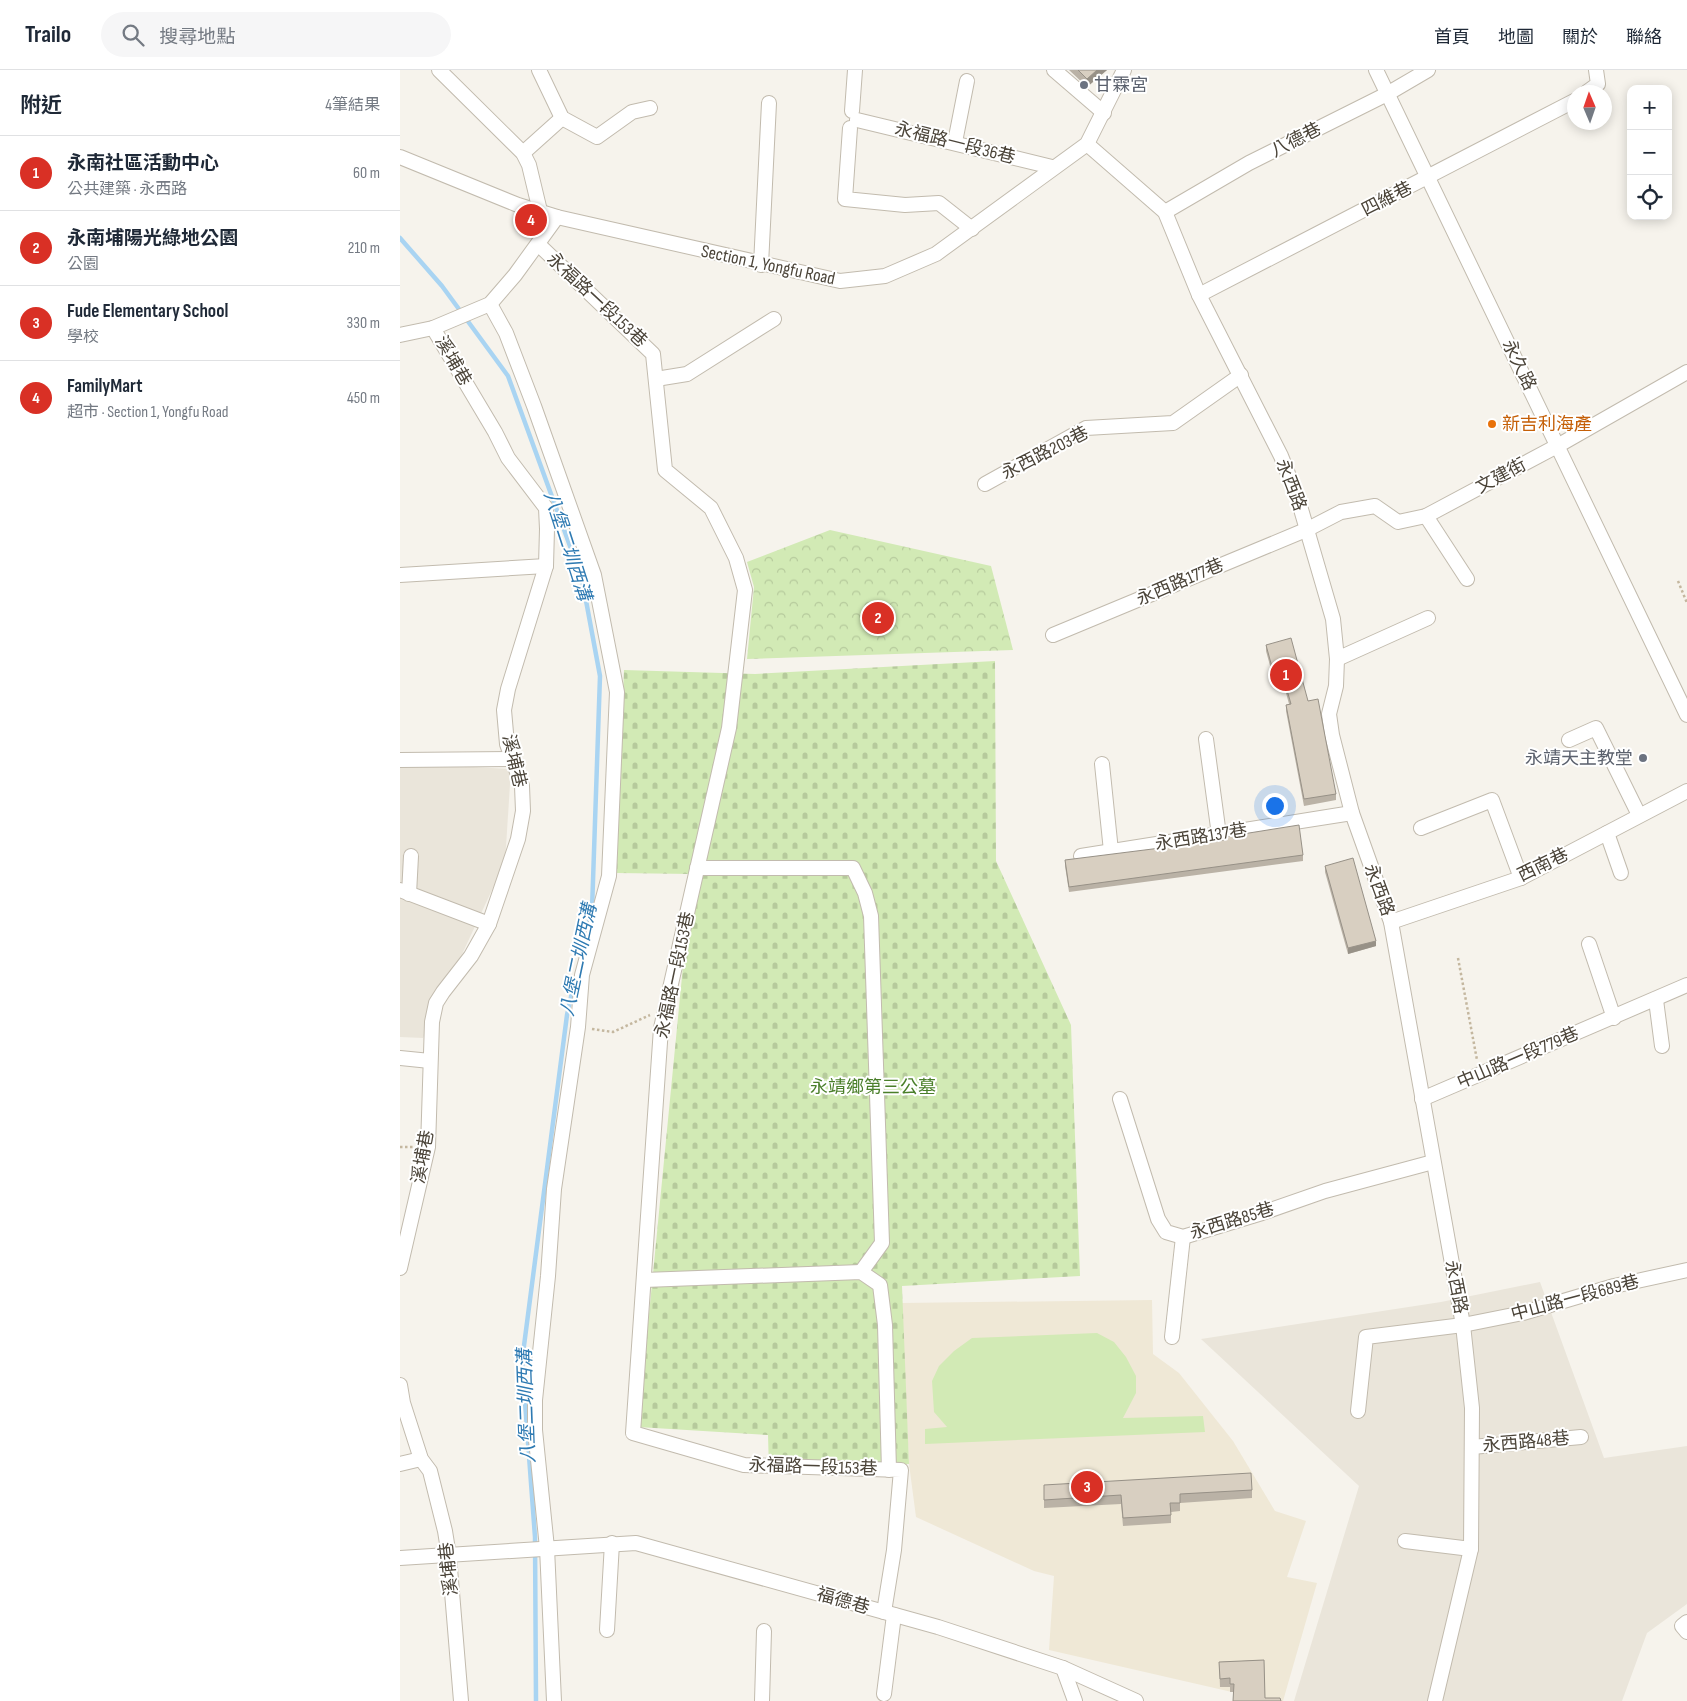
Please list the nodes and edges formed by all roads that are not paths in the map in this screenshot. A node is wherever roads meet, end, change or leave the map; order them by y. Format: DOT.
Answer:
graph roads {
  1 [pos="439,70"];
  2 [pos="539,70"];
  3 [pos="856,70"];
  4 [pos="1054,70"];
  5 [pos="1124,70"];
  6 [pos="1376,70"];
  7 [pos="1428,70"];
  8 [pos="1596,70"];
  9 [pos="966,81"];
  10 [pos="1597,85"];
  11 [pos="1387,94"];
  12 [pos="769,103"];
  13 [pos="1567,105"];
  14 [pos="650,108"];
  15 [pos="1104,113"];
  16 [pos="562,118"];
  17 [pos="853,119"];
  18 [pos="955,142"];
  19 [pos="1087,144"];
  20 [pos="523,154"];
  21 [pos="400,157"];
  22 [pos="1052,167"];
  23 [pos="1427,179"];
  24 [pos="540,211"];
  25 [pos="1165,212"];
  26 [pos="557,217"];
  27 [pos="972,229"];
  28 [pos="538,244"];
  29 [pos="761,264"];
  30 [pos="1199,295"];
  31 [pos="490,304"];
  32 [pos="774,319"];
  33 [pos="433,328"];
  34 [pos="400,335"];
  35 [pos="1687,372"];
  36 [pos="1241,375"];
  37 [pos="656,379"];
  38 [pos="1559,445"];
  39 [pos="985,484"];
  40 [pos="1426,516"];
  41 [pos="1308,529"];
  42 [pos="546,566"];
  43 [pos="400,575"];
  44 [pos="1467,579"];
  45 [pos="1428,618"];
  46 [pos="1053,635"];
  47 [pos="1337,659"];
  48 [pos="1687,715"];
  49 [pos="1206,739"];
  50 [pos="1569,740"];
  51 [pos="511,759"];
  52 [pos="400,760"];
  53 [pos="1102,764"];
  54 [pos="1687,791"];
  55 [pos="1352,813"];
  56 [pos="1640,815"];
  57 [pos="1421,828"];
  58 [pos="1607,833"];
  59 [pos="1219,835"];
  60 [pos="1111,851"];
  61 [pos="411,856"];
  62 [pos="1081,856"];
  63 [pos="698,868"];
  64 [pos="1621,873"];
  65 [pos="1521,878"];
  66 [pos="405,892"];
  67 [pos="1391,922"];
  68 [pos="490,924"];
  69 [pos="1589,944"];
  70 [pos="1687,985"];
  71 [pos="1656,1000"];
  72 [pos="1614,1018"];
  73 [pos="1662,1046"];
  74 [pos="400,1058"];
  75 [pos="430,1061"];
  76 [pos="1120,1099"];
  77 [pos="1422,1099"];
  78 [pos="1433,1162"];
  79 [pos="1183,1237"];
  80 [pos="400,1268"];
  81 [pos="1687,1270"];
  82 [pos="861,1272"];
  83 [pos="644,1280"];
  84 [pos="1463,1324"];
  85 [pos="1172,1337"];
  86 [pos="400,1385"];
  87 [pos="1358,1411"];
  88 [pos="1581,1437"];
  89 [pos="1472,1447"];
  90 [pos="421,1459"];
  91 [pos="400,1464"];
  92 [pos="889,1470"];
  93 [pos="1405,1541"];
  94 [pos="612,1543"];
  95 [pos="540,1548"];
  96 [pos="1471,1549"];
  97 [pos="449,1556"];
  98 [pos="400,1558"];
  99 [pos="889,1614"];
  100 [pos="1687,1622"];
  101 [pos="607,1630"];
  102 [pos="764,1631"];
  103 [pos="1687,1632"];
  104 [pos="1062,1668"];
  105 [pos="884,1694"];
  106 [pos="461,1701"];
  107 [pos="554,1701"];
  108 [pos="762,1701"];
  109 [pos="1076,1701"];
  110 [pos="1136,1701"];
  111 [pos="1435,1701"];
  1 -- 20 [label="street"];
  2 -- 16 [label="street"];
  3 -- 17 [label="street"];
  4 -- 15 [label="street"];
  5 -- 15 [label="street, Section 1, Yongfu Road"];
  6 -- 11 [label="street, 永久路"];
  7 -- 11 [label="street, 八德巷"];
  8 -- 10 [label="street"];
  9 -- 18 [label="street"];
  11 -- 23 [label="street, 永久路"];
  11 -- 25 [label="street, 八德巷"];
  12 -- 29 [label="street"];
  13 -- 23 [label="street, 四維巷"];
  14 -- 16 [label="street"];
  15 -- 19 [label="street, Section 1, Yongfu Road"];
  16 -- 20 [label="street"];
  17 -- 18 [label="street, 永福路一段36巷"];
  17 -- 27 [label="street"];
  18 -- 22 [label="street, 永福路一段36巷"];
  19 -- 22 [label="street, Section 1, Yongfu Road"];
  19 -- 25 [label="street, 永西路"];
  20 -- 24 [label="street"];
  21 -- 24 [label="street, Section 1, Yongfu Road"];
  22 -- 27 [label="street, Section 1, Yongfu Road"];
  23 -- 30 [label="street, 四維巷"];
  23 -- 38 [label="street, 永久路"];
  24 -- 26 [label="street, Section 1, Yongfu Road"];
  25 -- 30 [label="street, 永西路"];
  26 -- 28 [label="street"];
  26 -- 29 [label="street, Section 1, Yongfu Road"];
  27 -- 29 [label="street, Section 1, Yongfu Road"];
  28 -- 31 [label="street"];
  28 -- 37 [label="street, 永福路一段153巷"];
  30 -- 36 [label="street, 永西路"];
  31 -- 33 [label="street"];
  31 -- 95 [label="street"];
  32 -- 37 [label="street"];
  33 -- 34 [label="street"];
  33 -- 42 [label="street, 溪埔巷"];
  35 -- 38 [label="street, 文建街"];
  36 -- 39 [label="street, 永西路203巷"];
  36 -- 41 [label="street, 永西路"];
  37 -- 63 [label="street, 永福路一段153巷"];
  38 -- 40 [label="street, 文建街"];
  38 -- 48 [label="street, 永久路"];
  40 -- 41 [label="street, 文建街"];
  40 -- 44 [label="street"];
  41 -- 46 [label="street, 永西路177巷"];
  41 -- 47 [label="street, 永西路"];
  42 -- 43 [label="street"];
  42 -- 51 [label="street, 溪埔巷"];
  45 -- 47 [label="street"];
  47 -- 55 [label="street, 永西路"];
  49 -- 59 [label="street"];
  50 -- 56 [label="street"];
  51 -- 52 [label="street"];
  51 -- 68 [label="street, 溪埔巷"];
  53 -- 60 [label="street"];
  54 -- 56 [label="street, 西南巷"];
  55 -- 59 [label="street, 永西路137巷"];
  55 -- 67 [label="street, 永西路"];
  56 -- 58 [label="street, 西南巷"];
  57 -- 65 [label="street"];
  58 -- 64 [label="street"];
  58 -- 65 [label="street, 西南巷"];
  59 -- 60 [label="street, 永西路137巷"];
  60 -- 62 [label="street, 永西路137巷"];
  61 -- 66 [label="street"];
  63 -- 82 [label="street"];
  63 -- 83 [label="street, 永福路一段153巷"];
  65 -- 67 [label="street, 西南巷"];
  66 -- 68 [label="street"];
  67 -- 77 [label="street, 永西路"];
  68 -- 75 [label="street, 溪埔巷"];
  69 -- 72 [label="street"];
  70 -- 71 [label="street, 中山路一段779巷"];
  71 -- 72 [label="street, 中山路一段779巷"];
  71 -- 73 [label="street"];
  72 -- 77 [label="street, 中山路一段779巷"];
  74 -- 75 [label="street"];
  75 -- 80 [label="street, 溪埔巷"];
  76 -- 79 [label="street, 永西路85巷"];
  77 -- 78 [label="street, 永西路"];
  78 -- 79 [label="street, 永西路85巷"];
  78 -- 84 [label="street, 永西路"];
  79 -- 85 [label="street"];
  81 -- 84 [label="street, 中山路一段689巷"];
  82 -- 83 [label="street"];
  82 -- 92 [label="street"];
  83 -- 92 [label="street, 永福路一段153巷"];
  84 -- 87 [label="street, 中山路一段689巷"];
  84 -- 89 [label="street, 永西路"];
  86 -- 90 [label="street, 溪埔巷"];
  88 -- 89 [label="street, 永西路48巷"];
  89 -- 96 [label="street, 永西路"];
  90 -- 91 [label="street"];
  90 -- 97 [label="street, 溪埔巷"];
  92 -- 99 [label="street, 永福路一段153巷"];
  93 -- 96 [label="street"];
  94 -- 95 [label="street, 福德巷"];
  94 -- 99 [label="street, 福德巷"];
  94 -- 101 [label="street"];
  95 -- 97 [label="street, 福德巷"];
  95 -- 107 [label="street"];
  96 -- 111 [label="street, 永西路"];
  97 -- 98 [label="street, 福德巷"];
  97 -- 106 [label="street, 溪埔巷"];
  99 -- 104 [label="street, 福德巷"];
  99 -- 105 [label="street"];
  100 -- 103 [label="street"];
  102 -- 108 [label="street"];
  104 -- 109 [label="street"];
  104 -- 110 [label="street, 福德巷"];
}
